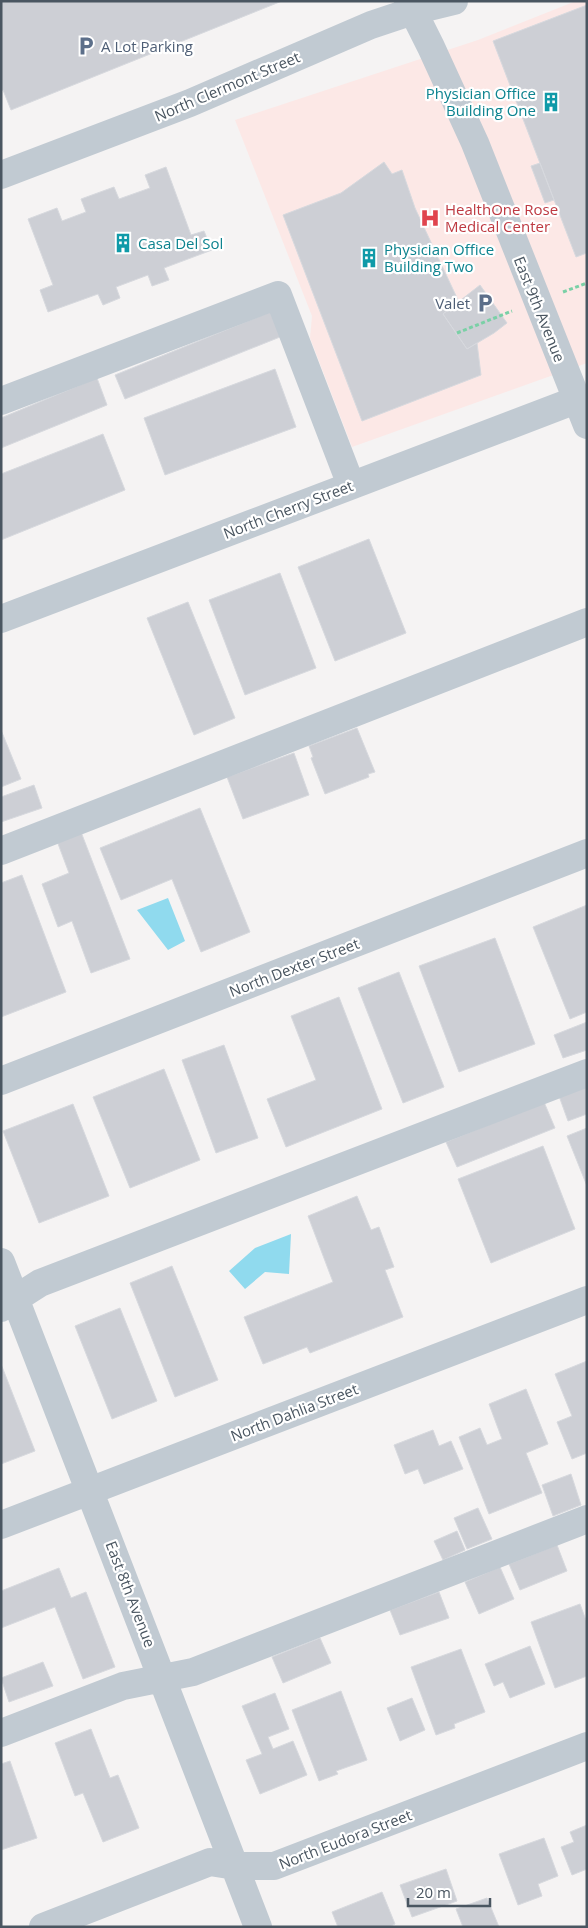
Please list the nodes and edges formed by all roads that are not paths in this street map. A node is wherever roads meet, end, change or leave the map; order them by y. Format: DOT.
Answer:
graph roads {
  1 [pos="454,1"];
  2 [pos="410,6"];
  3 [pos="1,175"];
  4 [pos="576,400"];
  5 [pos="1,401"];
  6 [pos="587,425"];
  7 [pos="351,485"];
  8 [pos="1,619"];
  9 [pos="587,622"];
  10 [pos="1,852"];
  11 [pos="587,853"];
  12 [pos="587,1073"];
  13 [pos="1,1081"];
  14 [pos="1,1262"];
  15 [pos="587,1300"];
  16 [pos="8,1303"];
  17 [pos="91,1490"];
  18 [pos="587,1520"];
  19 [pos="1,1525"];
  20 [pos="163,1679"];
  21 [pos="1,1733"];
  22 [pos="587,1746"];
  23 [pos="235,1866"];
  24 [pos="43,1927"];
  25 [pos="258,1927"];
  1 -- 2 [label="street, North Clermont Street"];
  2 -- 3 [label="street, North Clermont Street"];
  2 -- 4 [label="street, East 9th Avenue"];
  4 -- 6 [label="street, East 9th Avenue"];
  4 -- 7 [label="street, North Cherry Street"];
  5 -- 7 [label="street"];
  7 -- 8 [label="street, North Cherry Street"];
  9 -- 10 [label="street"];
  11 -- 13 [label="street, North Dexter Street"];
  12 -- 16 [label="street"];
  14 -- 16 [label="street, East 8th Avenue"];
  15 -- 17 [label="street, North Dahlia Street"];
  16 -- 17 [label="street, East 8th Avenue"];
  17 -- 19 [label="street, North Dahlia Street"];
  17 -- 20 [label="street, East 8th Avenue"];
  18 -- 20 [label="street"];
  20 -- 21 [label="street"];
  20 -- 23 [label="street, East 8th Avenue"];
  22 -- 23 [label="street, North Eudora Street"];
  23 -- 24 [label="street, North Eudora Street"];
  23 -- 25 [label="street, East 8th Avenue"];
}
